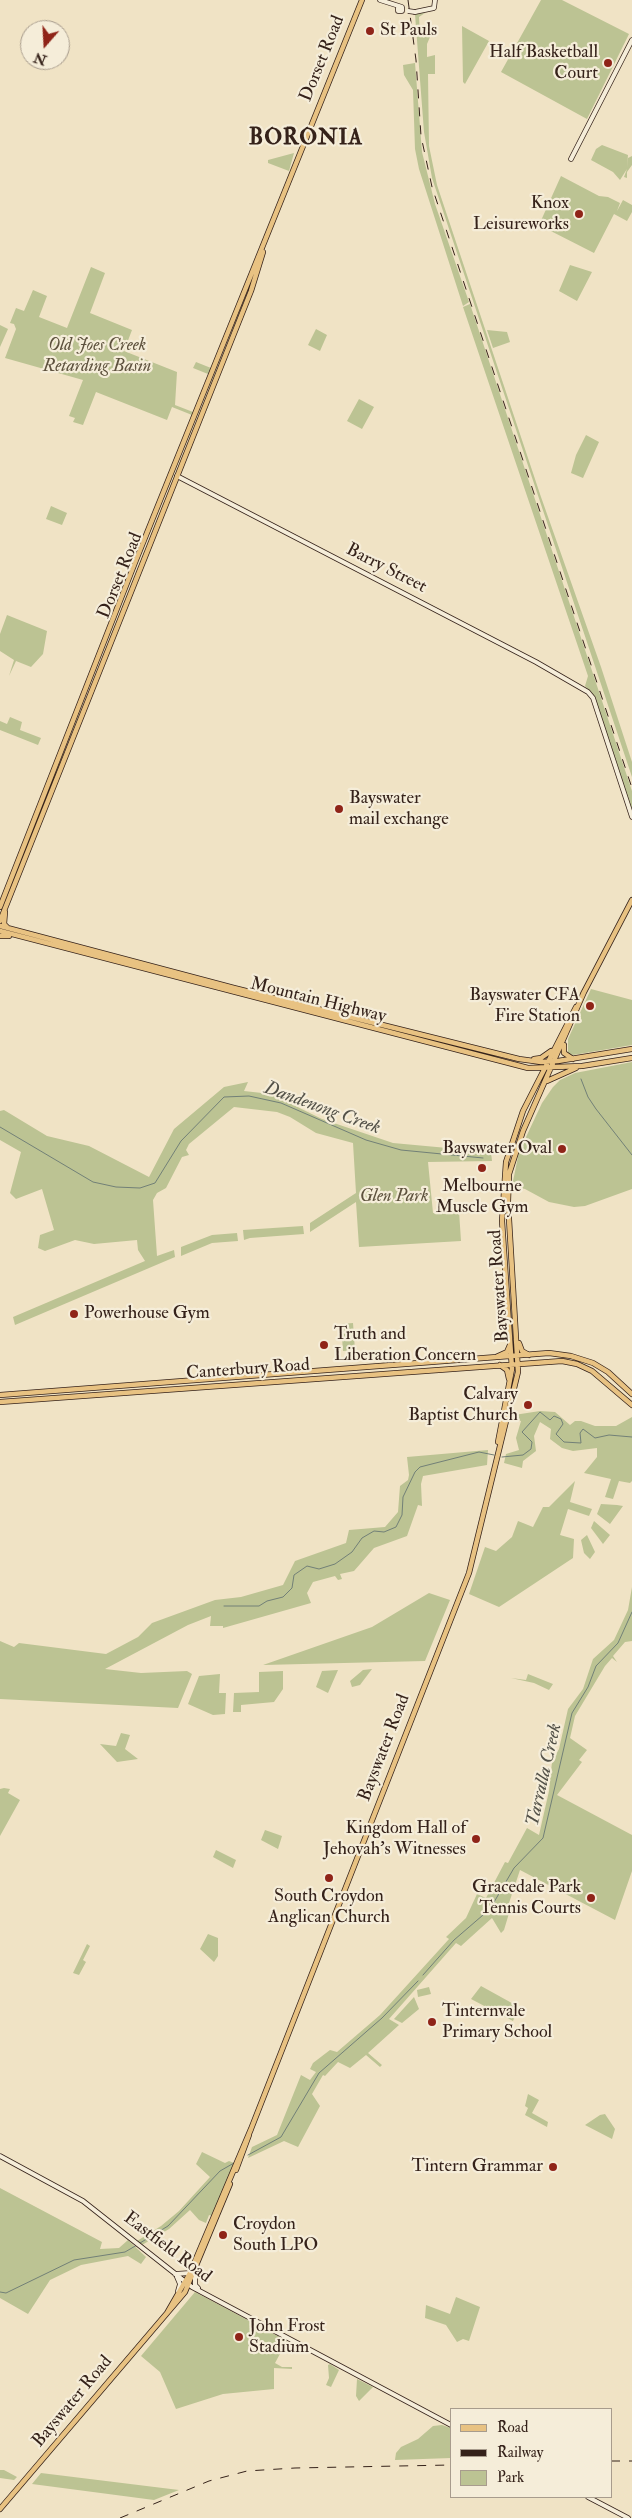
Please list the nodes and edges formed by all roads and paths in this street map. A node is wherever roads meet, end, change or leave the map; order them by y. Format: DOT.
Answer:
graph roads {
  1 [pos="362,0"];
  2 [pos="380,0"];
  3 [pos="436,0"];
  4 [pos="632,40"];
  5 [pos="571,159"];
  6 [pos="174,475"];
  7 [pos="68,739"];
  8 [pos="57,774"];
  9 [pos="51,776"];
  10 [pos="38,816"];
  11 [pos="632,817"];
  12 [pos="632,900"];
  13 [pos="2,908"];
  14 [pos="0,921"];
  15 [pos="0,926"];
  16 [pos="9,929"];
  17 [pos="0,931"];
  18 [pos="0,936"];
  19 [pos="15,936"];
  20 [pos="115,959"];
  21 [pos="190,976"];
  22 [pos="198,984"];
  23 [pos="584,992"];
  24 [pos="321,1013"];
  25 [pos="394,1032"];
  26 [pos="565,1038"];
  27 [pos="480,1050"];
  28 [pos="632,1050"];
  29 [pos="552,1051"];
  30 [pos="616,1052"];
  31 [pos="510,1056"];
  32 [pos="632,1058"];
  33 [pos="519,1059"];
  34 [pos="573,1059"];
  35 [pos="498,1060"];
  36 [pos="617,1060"];
  37 [pos="505,1062"];
  38 [pos="547,1062"];
  39 [pos="554,1062"];
  40 [pos="582,1066"];
  41 [pos="528,1068"];
  42 [pos="551,1068"];
  43 [pos="544,1069"];
  44 [pos="538,1082"];
  45 [pos="545,1083"];
  46 [pos="516,1128"];
  47 [pos="523,1131"];
  48 [pos="509,1163"];
  49 [pos="507,1174"];
  50 [pos="503,1240"];
  51 [pos="510,1240"];
  52 [pos="511,1257"];
  53 [pos="504,1258"];
  54 [pos="517,1332"];
  55 [pos="510,1342"];
  56 [pos="530,1355"];
  57 [pos="518,1356"];
  58 [pos="512,1357"];
  59 [pos="492,1358"];
  60 [pos="443,1362"];
  61 [pos="543,1362"];
  62 [pos="518,1364"];
  63 [pos="500,1365"];
  64 [pos="512,1365"];
  65 [pos="597,1365"];
  66 [pos="445,1369"];
  67 [pos="592,1370"];
  68 [pos="518,1372"];
  69 [pos="292,1374"];
  70 [pos="291,1380"];
  71 [pos="509,1385"];
  72 [pos="120,1386"];
  73 [pos="122,1393"];
  74 [pos="18,1394"];
  75 [pos="632,1394"];
  76 [pos="0,1395"];
  77 [pos="18,1401"];
  78 [pos="0,1402"];
  79 [pos="632,1406"];
  80 [pos="501,1429"];
  81 [pos="1,2157"];
  82 [pos="193,2272"];
  83 [pos="176,2275"];
  84 [pos="187,2284"];
  85 [pos="185,2292"];
  86 [pos="202,2292"];
  87 [pos="177,2296"];
  88 [pos="167,2313"];
  89 [pos="450,2424"];
  90 [pos="590,2498"];
  91 [pos="0,2509"];
  92 [pos="628,2518"];
  1 -- 6 [label="main road, Dorset Road"];
  2 -- 3 [label="main road, bridge"];
  4 -- 5 [label="main road"];
  6 -- 7 [label="main road, Dorset Road"];
  6 -- 11 [label="main road, Barry Street"];
  7 -- 8 [label="main road, Dorset Road"];
  7 -- 9 [label="main road, Dorset Road"];
  8 -- 9 [label="main road"];
  8 -- 10 [label="main road, Dorset Road"];
  9 -- 10 [label="main road, Dorset Road"];
  10 -- 13 [label="main road, Dorset Road"];
  12 -- 23 [label="main road"];
  13 -- 14 [label="main road, Dorset Road"];
  13 -- 16 [label="main road"];
  15 -- 16 [label="main road, Mountain Highway"];
  16 -- 20 [label="main road, Mountain Highway"];
  17 -- 19 [label="main road, Mountain Highway"];
  18 -- 19 [label="main road"];
  19 -- 20 [label="main road, Mountain Highway"];
  20 -- 21 [label="main road, Mountain Highway"];
  20 -- 22 [label="main road, Mountain Highway"];
  21 -- 22 [label="main road"];
  21 -- 24 [label="main road, Mountain Highway"];
  22 -- 24 [label="main road, Mountain Highway"];
  23 -- 26 [label="main road, Bayswater Road"];
  23 -- 29 [label="main road, Bayswater Road"];
  24 -- 25 [label="main road, Mountain Highway"];
  25 -- 27 [label="main road, Mountain Highway"];
  25 -- 35 [label="main road, Mountain Highway"];
  26 -- 34 [label="main road"];
  26 -- 39 [label="main road, Bayswater Road"];
  27 -- 31 [label="main road, Mountain Highway"];
  27 -- 35 [label="main road"];
  28 -- 30 [label="main road, Mountain Highway"];
  29 -- 33 [label="main road"];
  29 -- 38 [label="main road, Bayswater Road"];
  30 -- 34 [label="main road, Mountain Highway"];
  30 -- 36 [label="main road"];
  31 -- 33 [label="main road, Mountain Highway"];
  31 -- 37 [label="main road"];
  32 -- 36 [label="main road, Mountain Highway"];
  33 -- 38 [label="main road, Mountain Highway"];
  34 -- 39 [label="main road, Mountain Highway"];
  35 -- 37 [label="main road, Mountain Highway"];
  36 -- 40 [label="main road, Mountain Highway"];
  37 -- 41 [label="main road, Mountain Highway"];
  38 -- 39 [label="main road, Mountain Highway"];
  38 -- 43 [label="main road, Bayswater Road"];
  39 -- 42 [label="main road, Bayswater Road"];
  40 -- 42 [label="main road, Mountain Highway"];
  40 -- 45 [label="main road"];
  41 -- 43 [label="main road, Mountain Highway"];
  41 -- 44 [label="main road"];
  42 -- 43 [label="main road, Mountain Highway"];
  42 -- 45 [label="main road, Bayswater Road"];
  43 -- 44 [label="main road, Bayswater Road"];
  44 -- 46 [label="main road, Bayswater Road"];
  45 -- 47 [label="main road, Bayswater Road"];
  46 -- 47 [label="main road"];
  46 -- 48 [label="main road, Bayswater Road"];
  47 -- 48 [label="main road, Bayswater Road"];
  48 -- 49 [label="main road, Bayswater Road"];
  49 -- 50 [label="main road, Bayswater Road"];
  49 -- 51 [label="main road, Bayswater Road"];
  50 -- 51 [label="main road"];
  50 -- 53 [label="main road, Bayswater Road"];
  51 -- 52 [label="main road, Bayswater Road"];
  52 -- 53 [label="main road"];
  52 -- 54 [label="main road, Bayswater Road"];
  53 -- 55 [label="main road, Bayswater Road"];
  54 -- 56 [label="main road"];
  54 -- 57 [label="main road, Bayswater Road"];
  55 -- 58 [label="main road, Bayswater Road"];
  55 -- 59 [label="main road"];
  56 -- 57 [label="main road, Canterbury Road"];
  56 -- 65 [label="main road, Canterbury Road"];
  57 -- 58 [label="main road, Canterbury Road"];
  57 -- 62 [label="main road, Bayswater Road"];
  58 -- 59 [label="main road, Canterbury Road"];
  58 -- 64 [label="main road, Bayswater Road"];
  59 -- 60 [label="main road, Canterbury Road"];
  60 -- 66 [label="main road"];
  60 -- 69 [label="main road, Canterbury Road"];
  61 -- 62 [label="main road, Canterbury Road"];
  61 -- 67 [label="main road, Canterbury Road"];
  61 -- 68 [label="main road"];
  62 -- 64 [label="main road, Canterbury Road"];
  62 -- 68 [label="main road, Bayswater Road"];
  63 -- 64 [label="main road, Canterbury Road"];
  63 -- 66 [label="main road, Canterbury Road"];
  63 -- 71 [label="main road"];
  64 -- 71 [label="main road, Bayswater Road"];
  65 -- 67 [label="main road"];
  65 -- 75 [label="main road, Canterbury Road"];
  66 -- 70 [label="main road, Canterbury Road"];
  67 -- 79 [label="main road, Canterbury Road"];
  68 -- 80 [label="main road, Bayswater Road"];
  69 -- 70 [label="main road"];
  69 -- 72 [label="main road, Canterbury Road"];
  70 -- 73 [label="main road, Canterbury Road"];
  71 -- 80 [label="main road, Bayswater Road"];
  72 -- 73 [label="main road"];
  72 -- 74 [label="main road, Canterbury Road"];
  73 -- 77 [label="main road, Canterbury Road"];
  74 -- 76 [label="main road, Canterbury Road"];
  74 -- 77 [label="main road"];
  77 -- 78 [label="main road, Canterbury Road"];
  80 -- 82 [label="main road, Bayswater Road"];
  81 -- 83 [label="main road, Eastfield Road"];
  82 -- 83 [label="main road"];
  82 -- 84 [label="main road, Bayswater Road"];
  82 -- 86 [label="main road"];
  83 -- 84 [label="main road, Eastfield Road"];
  83 -- 87 [label="main road"];
  84 -- 85 [label="main road, Bayswater Road"];
  84 -- 86 [label="main road, Eastfield Road"];
  84 -- 87 [label="main road, Bayswater Road"];
  85 -- 86 [label="main road"];
  85 -- 88 [label="main road, Bayswater Road"];
  86 -- 89 [label="main road, Eastfield Road"];
  87 -- 88 [label="main road, Bayswater Road"];
  88 -- 91 [label="main road, Bayswater Road"];
  90 -- 92 [label="main road"];
}
